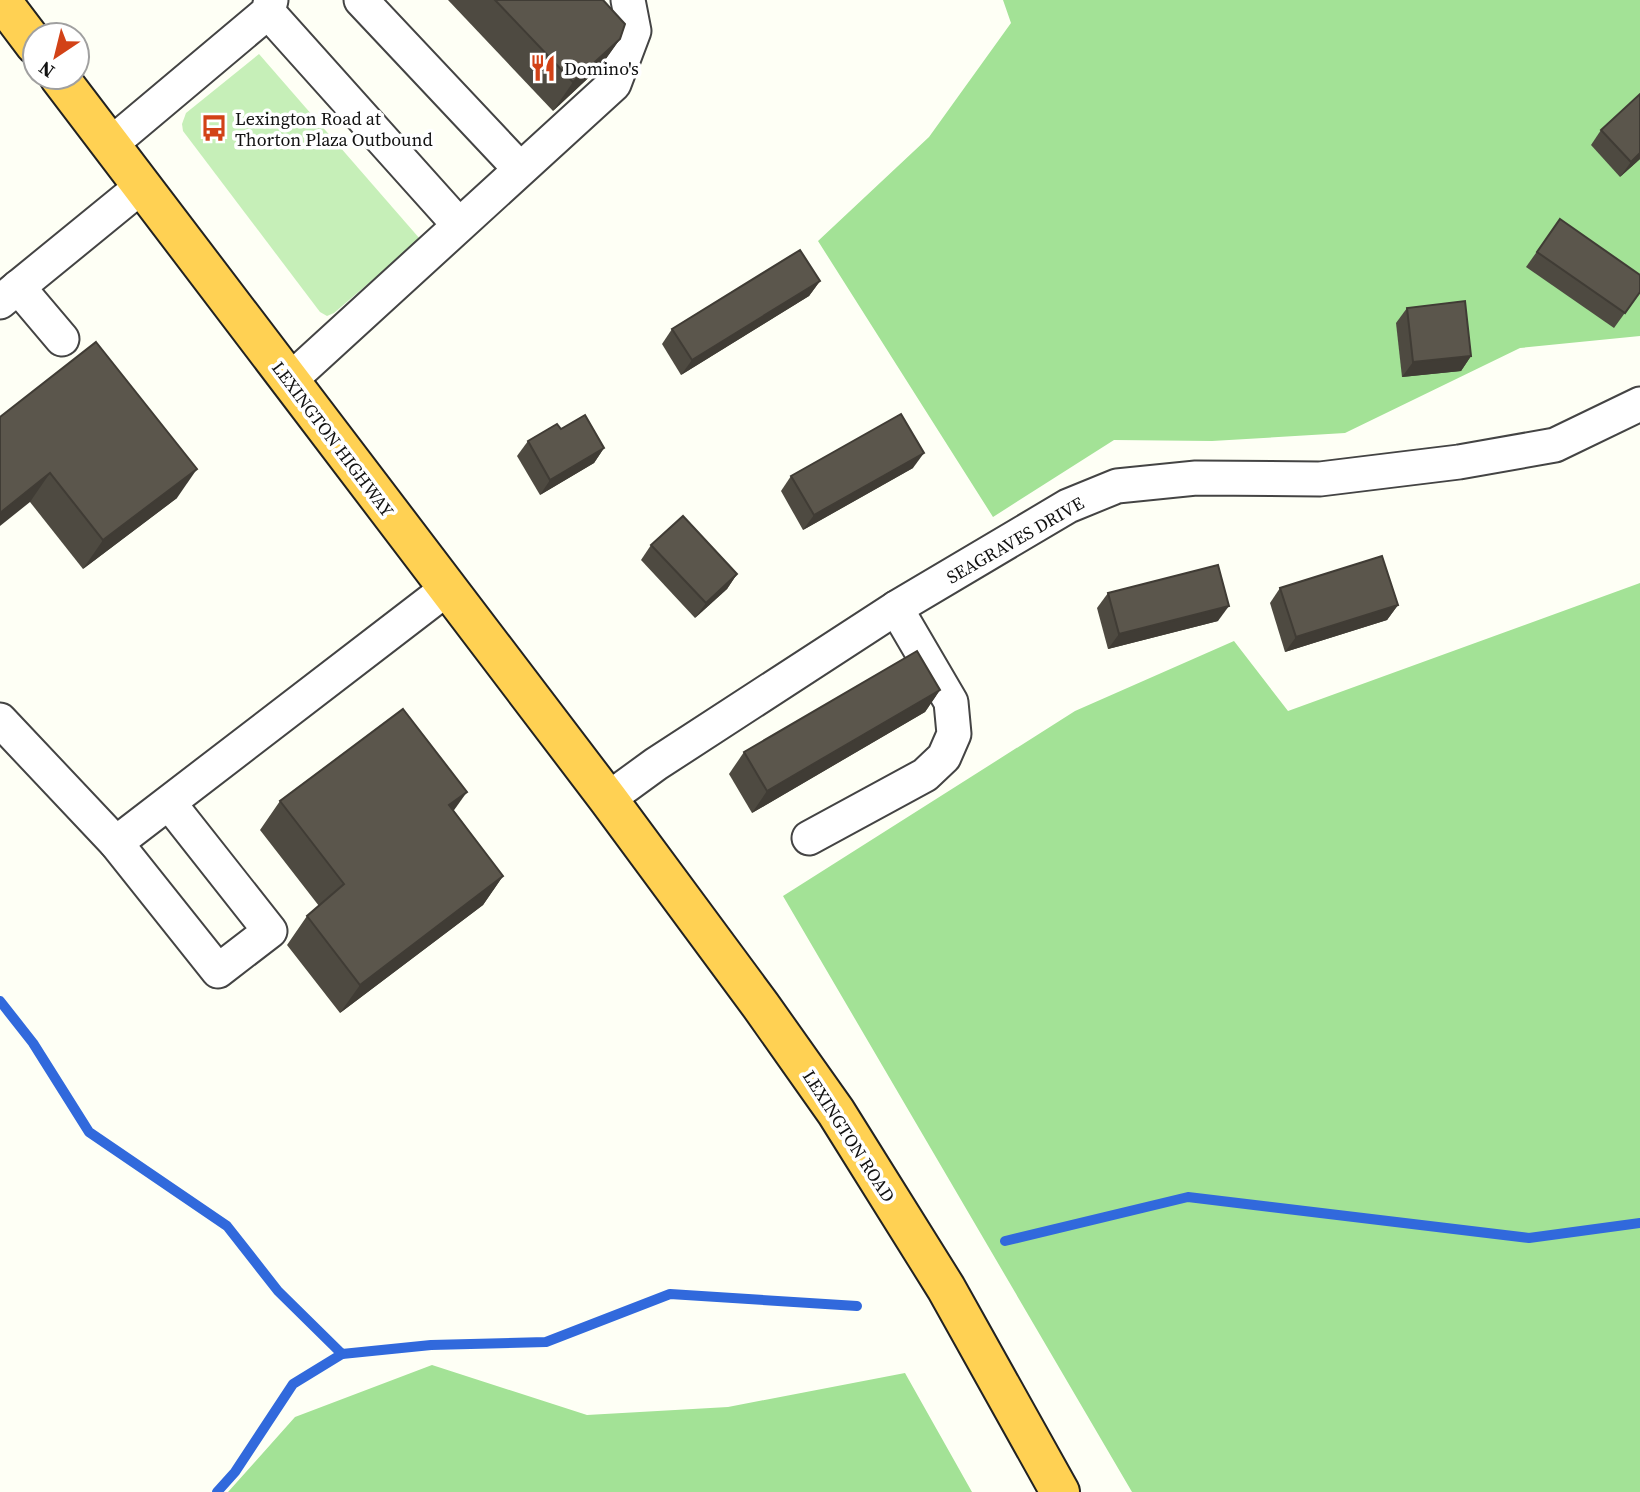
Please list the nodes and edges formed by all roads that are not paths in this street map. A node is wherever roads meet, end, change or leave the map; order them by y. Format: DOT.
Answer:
graph roads {
  1 [pos="361,0"];
  2 [pos="628,0"];
  3 [pos="5,2"];
  4 [pos="270,6"];
  5 [pos="21,25"];
  6 [pos="70,91"];
  7 [pos="111,144"];
  8 [pos="520,169"];
  9 [pos="142,186"];
  10 [pos="459,225"];
  11 [pos="9,295"];
  12 [pos="62,339"];
  13 [pos="289,381"];
  14 [pos="1640,404"];
  15 [pos="448,588"];
  16 [pos="896,608"];
  17 [pos="0,720"];
  18 [pos="608,799"];
  19 [pos="169,803"];
  20 [pos="809,838"];
  21 [pos="117,843"];
  22 [pos="1060,1492"];
  1 -- 8 [label="street"];
  2 -- 8 [label="street"];
  3 -- 5 [label="highway"];
  4 -- 7 [label="street"];
  4 -- 10 [label="street"];
  6 -- 7 [label="highway, LEXINGTON HIGHWAY"];
  7 -- 9 [label="highway, LEXINGTON HIGHWAY"];
  8 -- 10 [label="street"];
  9 -- 11 [label="street"];
  9 -- 13 [label="highway, LEXINGTON HIGHWAY"];
  10 -- 13 [label="street"];
  11 -- 12 [label="street"];
  13 -- 15 [label="highway, LEXINGTON HIGHWAY"];
  14 -- 16 [label="street, SEAGRAVES DRIVE"];
  15 -- 18 [label="highway, LEXINGTON HIGHWAY"];
  15 -- 19 [label="street"];
  16 -- 18 [label="street, SEAGRAVES DRIVE"];
  16 -- 20 [label="street"];
  17 -- 21 [label="street"];
  18 -- 22 [label="highway, LEXINGTON ROAD"];
  19 -- 21 [label="street"];
  19 -- 21 [label="street"];
}
